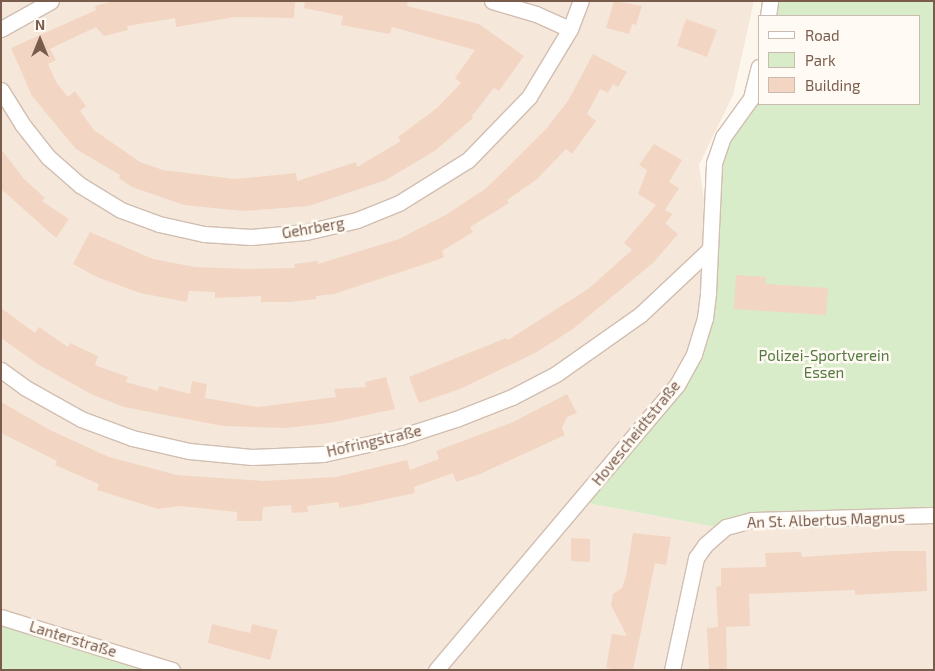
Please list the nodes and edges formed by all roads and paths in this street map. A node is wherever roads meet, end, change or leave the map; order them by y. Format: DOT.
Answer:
graph roads {
  1 [pos="51,1"];
  2 [pos="492,1"];
  3 [pos="582,1"];
  4 [pos="770,1"];
  5 [pos="768,15"];
  6 [pos="1,29"];
  7 [pos="570,29"];
  8 [pos="758,71"];
  9 [pos="1,90"];
  10 [pos="710,250"];
  11 [pos="1,370"];
  12 [pos="934,515"];
  13 [pos="1,617"];
  14 [pos="172,670"];
  15 [pos="436,670"];
  16 [pos="672,670"];
  1 -- 6 [label="street"];
  2 -- 7 [label="street"];
  3 -- 7 [label="street, Gehrberg"];
  4 -- 5 [label="street"];
  7 -- 9 [label="street, Gehrberg"];
  8 -- 10 [label="street, Hovescheidtstraße"];
  10 -- 11 [label="street, Hofringstraße"];
  10 -- 15 [label="street, Hovescheidtstraße"];
  12 -- 16 [label="street, An St. Albertus Magnus"];
  13 -- 14 [label="street, Lanterstraße"];
}
